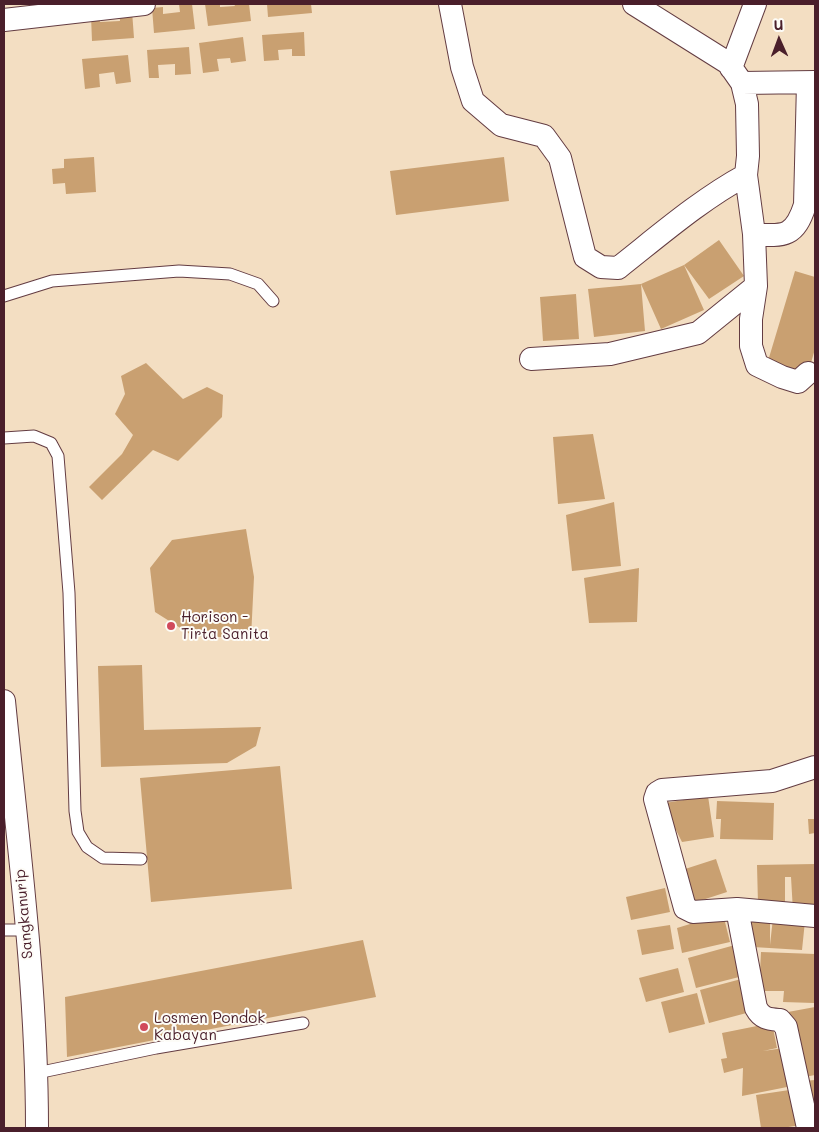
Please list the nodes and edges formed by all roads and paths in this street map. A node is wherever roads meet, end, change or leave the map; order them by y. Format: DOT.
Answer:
graph roads {
  1 [pos="144,4"];
  2 [pos="450,4"];
  3 [pos="634,4"];
  4 [pos="755,4"];
  5 [pos="4,20"];
  6 [pos="736,75"];
  7 [pos="812,83"];
  8 [pos="746,176"];
  9 [pos="754,234"];
  10 [pos="756,286"];
  11 [pos="4,296"];
  12 [pos="273,301"];
  13 [pos="531,359"];
  14 [pos="808,373"];
  15 [pos="4,438"];
  16 [pos="4,701"];
  17 [pos="815,767"];
  18 [pos="141,859"];
  19 [pos="737,909"];
  20 [pos="815,916"];
  21 [pos="4,930"];
  22 [pos="26,930"];
  23 [pos="303,1023"];
  24 [pos="37,1073"];
  25 [pos="37,1128"];
  26 [pos="808,1128"];
  1 -- 5 [label="street"];
  2 -- 8 [label="street"];
  3 -- 6 [label="street"];
  4 -- 6 [label="street"];
  6 -- 7 [label="street"];
  6 -- 8 [label="street"];
  7 -- 9 [label="street"];
  8 -- 9 [label="street"];
  9 -- 10 [label="street"];
  10 -- 13 [label="street"];
  10 -- 14 [label="street"];
  11 -- 12 [label="lane"];
  15 -- 18 [label="lane"];
  16 -- 22 [label="street, Sangkanurip"];
  17 -- 19 [label="street"];
  19 -- 20 [label="street"];
  19 -- 26 [label="street"];
  21 -- 22 [label="lane"];
  22 -- 24 [label="street, Sangkanurip"];
  23 -- 24 [label="lane"];
  24 -- 25 [label="street, Sangkanurip"];
}
